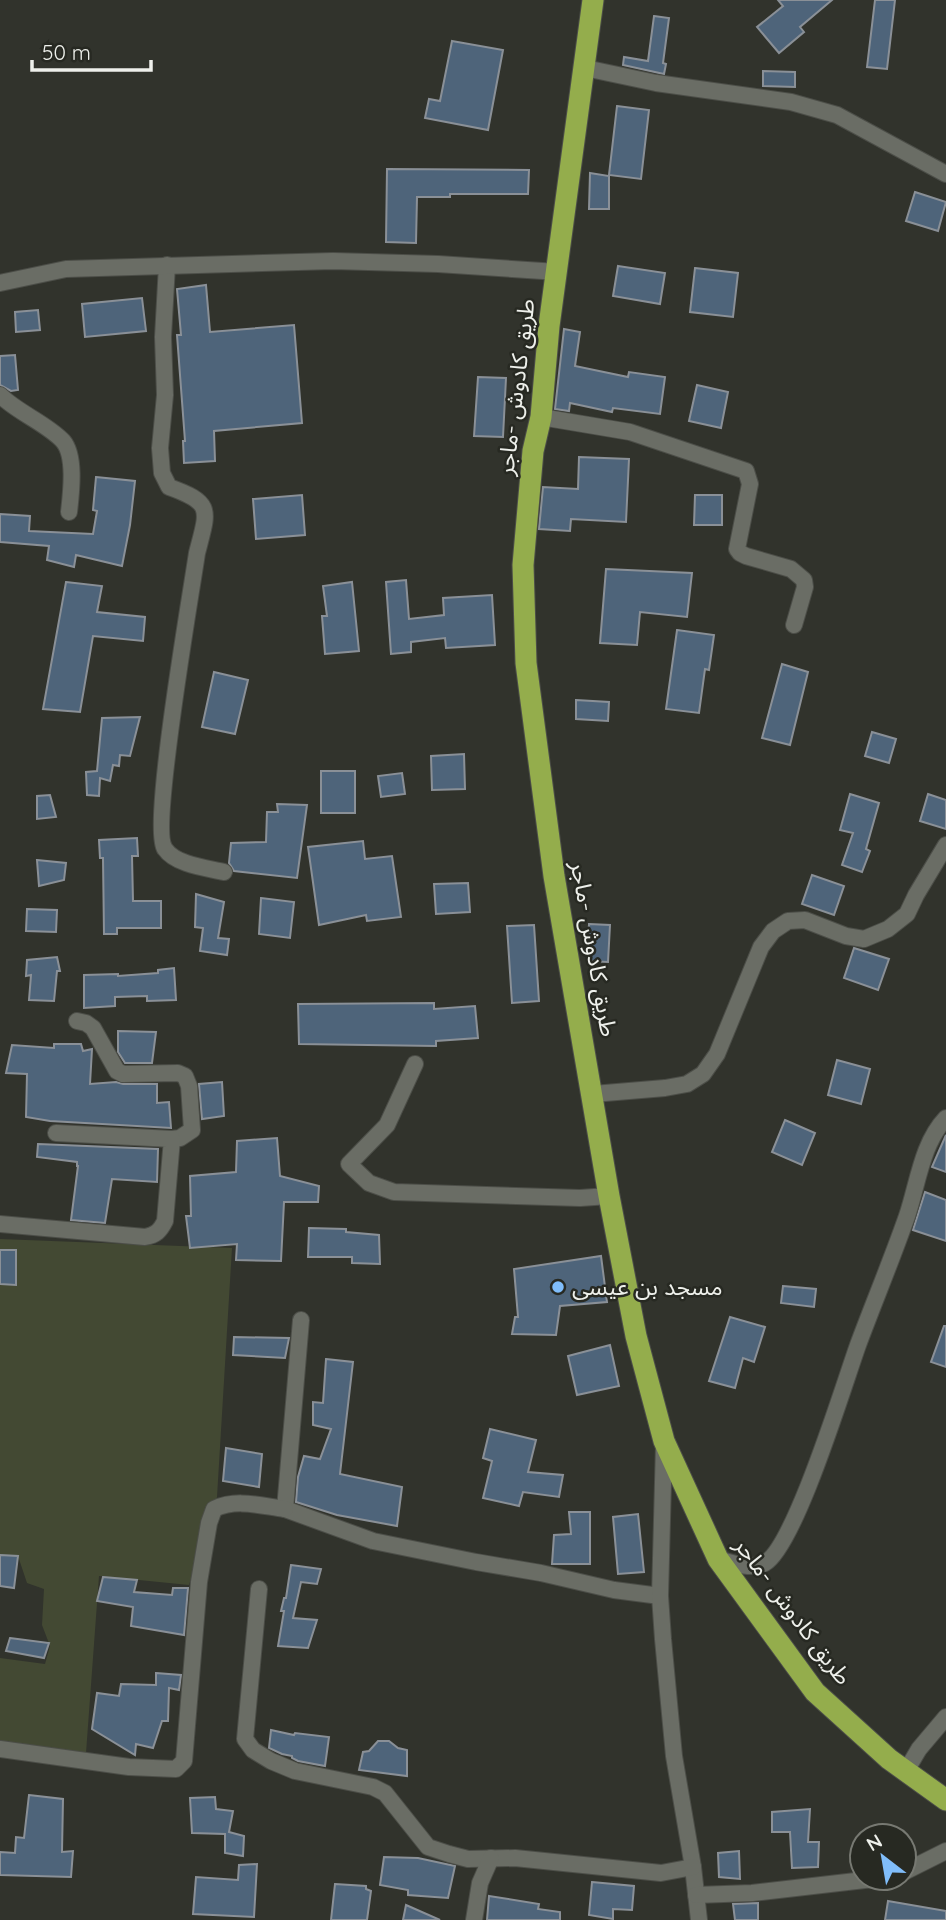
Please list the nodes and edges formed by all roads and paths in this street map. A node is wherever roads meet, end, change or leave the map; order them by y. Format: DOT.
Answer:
graph roads {
  1 [pos="593,0"];
  2 [pos="585,68"];
  3 [pos="946,174"];
  4 [pos="167,265"];
  5 [pos="558,272"];
  6 [pos="0,283"];
  7 [pos="0,395"];
  8 [pos="541,417"];
  9 [pos="69,512"];
  10 [pos="793,625"];
  11 [pos="946,845"];
  12 [pos="224,872"];
  13 [pos="77,1021"];
  14 [pos="415,1064"];
  15 [pos="593,1094"];
  16 [pos="946,1118"];
  17 [pos="56,1133"];
  18 [pos="172,1139"];
  19 [pos="609,1196"];
  20 [pos="0,1224"];
  21 [pos="301,1320"];
  22 [pos="664,1441"];
  23 [pos="285,1509"];
  24 [pos="718,1559"];
  25 [pos="259,1589"];
  26 [pos="660,1596"];
  27 [pos="946,1717"];
  28 [pos="0,1749"];
  29 [pos="906,1771"];
  30 [pos="946,1800"];
  31 [pos="946,1852"];
  32 [pos="491,1858"];
  33 [pos="918,1865"];
  34 [pos="693,1867"];
  35 [pos="848,1882"];
  36 [pos="696,1895"];
  37 [pos="474,1920"];
  38 [pos="699,1920"];
  1 -- 2 [label="highway, طريق كادوش -ماجر"];
  2 -- 3 [label="street"];
  2 -- 5 [label="highway, طريق كادوش -ماجر"];
  4 -- 5 [label="street"];
  4 -- 6 [label="street"];
  4 -- 12 [label="street"];
  5 -- 8 [label="highway, طريق كادوش -ماجر"];
  7 -- 9 [label="street"];
  8 -- 10 [label="street"];
  8 -- 15 [label="highway, طريق كادوش -ماجر"];
  11 -- 15 [label="street"];
  13 -- 18 [label="street"];
  14 -- 19 [label="street"];
  15 -- 19 [label="highway, طريق كادوش -ماجر"];
  16 -- 24 [label="street"];
  17 -- 18 [label="street"];
  18 -- 20 [label="street"];
  19 -- 22 [label="highway, طريق كادوش -ماجر"];
  21 -- 23 [label="street"];
  22 -- 24 [label="highway, طريق كادوش -ماجر"];
  22 -- 26 [label="street"];
  23 -- 26 [label="street"];
  23 -- 28 [label="street"];
  24 -- 29 [label="highway, طريق كادوش -ماجر"];
  25 -- 32 [label="street"];
  26 -- 34 [label="street"];
  27 -- 29 [label="street"];
  29 -- 30 [label="highway, طريق كادوش -ماجر"];
  31 -- 33 [label="street"];
  32 -- 34 [label="street"];
  32 -- 37 [label="street"];
  34 -- 36 [label="street"];
  35 -- 36 [label="street"];
  36 -- 38 [label="street"];
}
